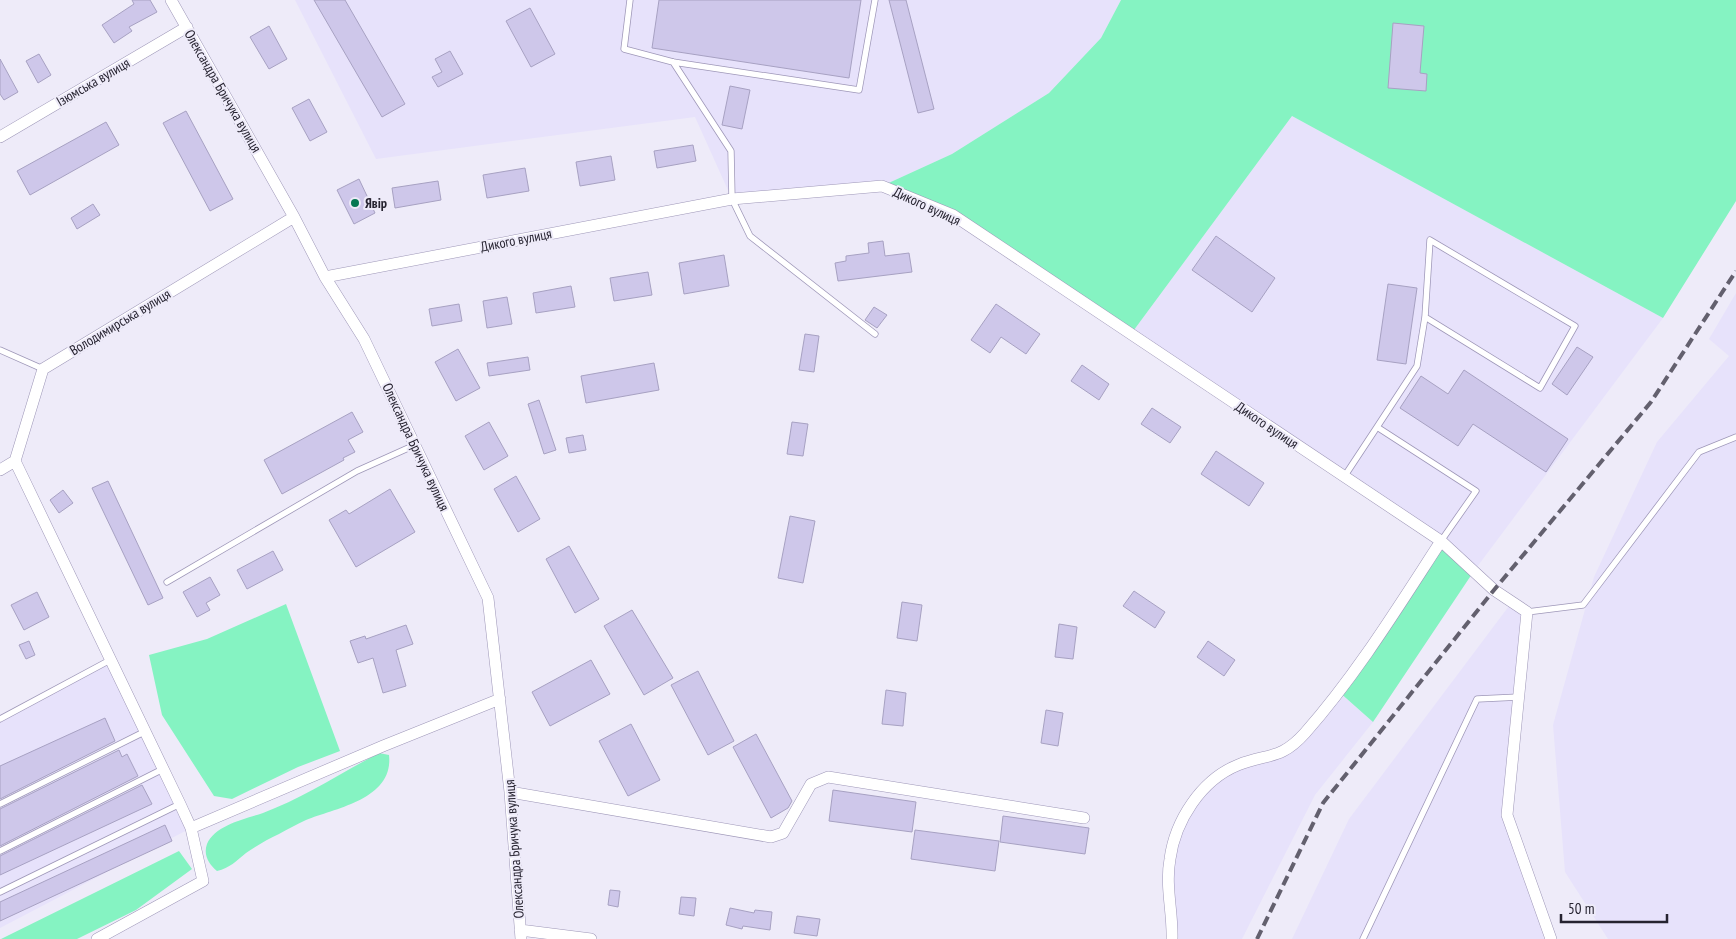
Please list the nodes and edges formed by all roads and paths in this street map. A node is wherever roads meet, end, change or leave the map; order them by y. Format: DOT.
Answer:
graph roads {
  1 [pos="171,0"];
  2 [pos="630,0"];
  3 [pos="875,0"];
  4 [pos="187,27"];
  5 [pos="674,62"];
  6 [pos="0,136"];
  7 [pos="732,199"];
  8 [pos="294,216"];
  9 [pos="325,277"];
  10 [pos="1425,317"];
  11 [pos="875,334"];
  12 [pos="0,350"];
  13 [pos="43,369"];
  14 [pos="1377,427"];
  15 [pos="1736,437"];
  16 [pos="415,446"];
  17 [pos="15,461"];
  18 [pos="0,470"];
  19 [pos="1344,477"];
  20 [pos="1441,542"];
  21 [pos="167,582"];
  22 [pos="1527,612"];
  23 [pos="112,659"];
  24 [pos="1519,697"];
  25 [pos="500,699"];
  26 [pos="0,719"];
  27 [pos="144,732"];
  28 [pos="163,769"];
  29 [pos="510,792"];
  30 [pos="0,804"];
  31 [pos="180,804"];
  32 [pos="1084,818"];
  33 [pos="191,828"];
  34 [pos="0,851"];
  35 [pos="0,892"];
  36 [pos="520,934"];
  37 [pos="97,939"];
  38 [pos="591,939"];
  39 [pos="1172,939"];
  40 [pos="1362,939"];
  41 [pos="1551,939"];
  1 -- 4 [label="street, Олександра Бричука вулиця"];
  2 -- 5 [label="lane"];
  3 -- 5 [label="lane"];
  4 -- 6 [label="street, Ізюмська вулиця"];
  4 -- 8 [label="street, Олександра Бричука вулиця"];
  5 -- 7 [label="lane"];
  7 -- 9 [label="street, Дикого вулиця"];
  7 -- 11 [label="lane"];
  7 -- 19 [label="street, Дикого вулиця"];
  8 -- 9 [label="street, Олександра Бричука вулиця"];
  8 -- 13 [label="street, Володимирська вулиця"];
  9 -- 16 [label="street, Олександра Бричука вулиця"];
  10 -- 10 [label="lane"];
  10 -- 14 [label="lane"];
  12 -- 13 [label="lane"];
  13 -- 17 [label="street"];
  14 -- 19 [label="lane"];
  14 -- 20 [label="lane"];
  15 -- 22 [label="lane"];
  16 -- 21 [label="lane"];
  16 -- 25 [label="street, Олександра Бричука вулиця"];
  17 -- 18 [label="street"];
  17 -- 23 [label="street"];
  19 -- 20 [label="street, Дикого вулиця"];
  20 -- 22 [label="street, Дикого вулиця"];
  20 -- 39 [label="street"];
  22 -- 24 [label="street"];
  23 -- 26 [label="lane"];
  23 -- 27 [label="street"];
  24 -- 40 [label="lane"];
  24 -- 41 [label="street"];
  25 -- 29 [label="street, Олександра Бричука вулиця"];
  25 -- 33 [label="street"];
  27 -- 28 [label="street"];
  27 -- 30 [label="lane"];
  28 -- 31 [label="street"];
  28 -- 34 [label="lane"];
  29 -- 32 [label="street"];
  29 -- 36 [label="street, Олександра Бричука вулиця"];
  31 -- 33 [label="street"];
  31 -- 35 [label="lane"];
  33 -- 37 [label="street"];
  36 -- 38 [label="street"];
}
